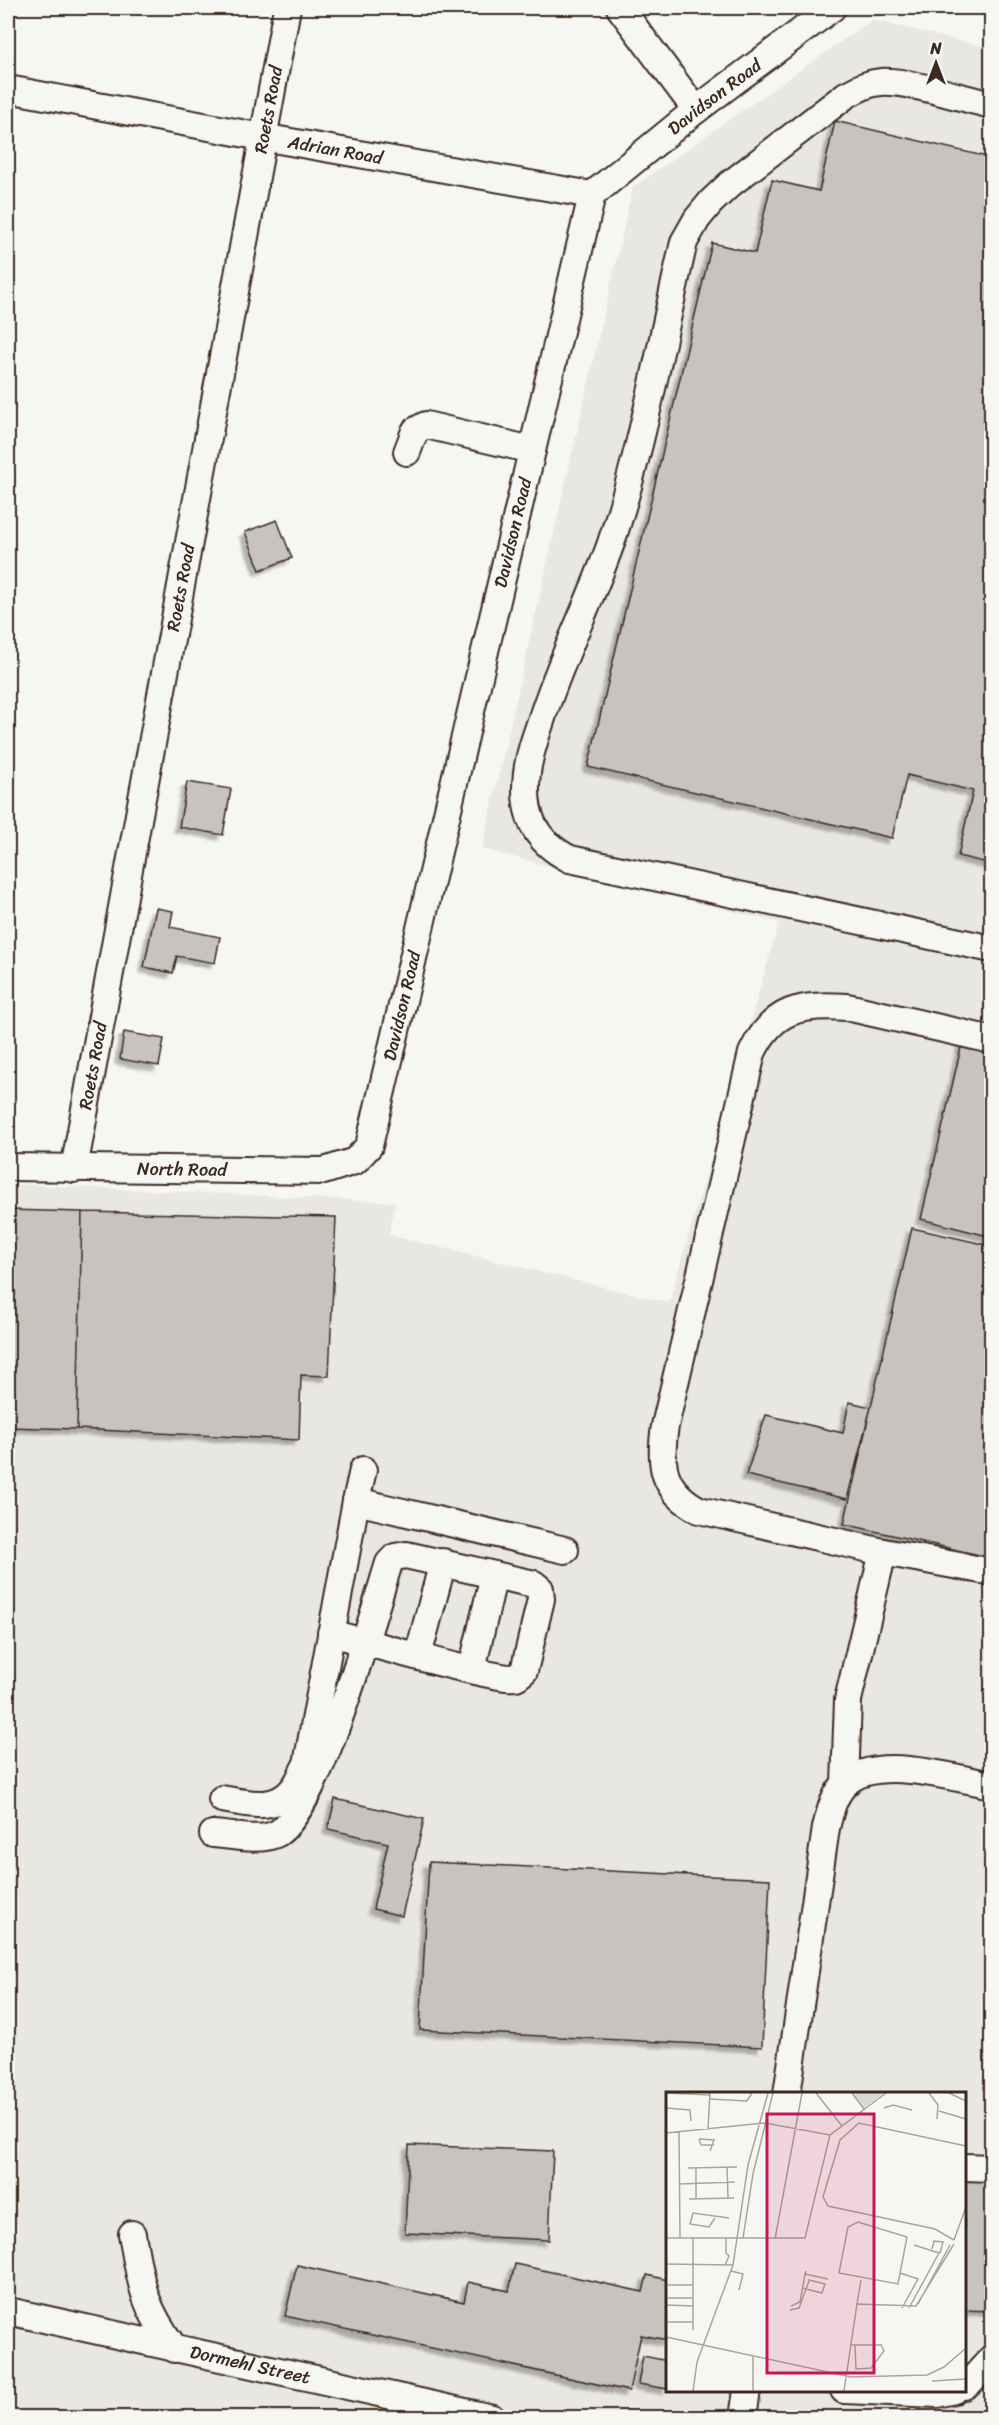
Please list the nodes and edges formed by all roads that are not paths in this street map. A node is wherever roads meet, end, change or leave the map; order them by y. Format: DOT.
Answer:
graph roads {
  1 [pos="287,8"];
  2 [pos="620,8"];
  3 [pos="832,8"];
  4 [pos="8,89"];
  5 [pos="992,105"];
  6 [pos="696,110"];
  7 [pos="262,137"];
  8 [pos="592,195"];
  9 [pos="532,450"];
  10 [pos="407,452"];
  11 [pos="992,949"];
  12 [pos="992,1040"];
  13 [pos="355,1161"];
  14 [pos="8,1167"];
  15 [pos="74,1168"];
  16 [pos="363,1470"];
  17 [pos="356,1501"];
  18 [pos="565,1550"];
  19 [pos="883,1552"];
  20 [pos="443,1562"];
  21 [pos="992,1572"];
  22 [pos="494,1575"];
  23 [pos="331,1633"];
  24 [pos="364,1641"];
  25 [pos="418,1656"];
  26 [pos="472,1669"];
  27 [pos="845,1784"];
  28 [pos="992,1785"];
  29 [pos="222,1799"];
  30 [pos="213,1834"];
  31 [pos="787,2092"];
  32 [pos="966,2168"];
  33 [pos="992,2168"];
  34 [pos="132,2234"];
  35 [pos="8,2312"];
  36 [pos="175,2349"];
  37 [pos="992,2358"];
  38 [pos="966,2385"];
  39 [pos="747,2392"];
  40 [pos="875,2392"];
  41 [pos="948,2392"];
  42 [pos="492,2418"];
  43 [pos="743,2418"];
  1 -- 7 [label="street, Roets Road"];
  2 -- 6 [label="street"];
  3 -- 6 [label="street, Davidson Road"];
  4 -- 7 [label="street, Adrian Road"];
  5 -- 11 [label="street"];
  6 -- 8 [label="street, Davidson Road"];
  7 -- 8 [label="street, Adrian Road"];
  7 -- 15 [label="street, Roets Road"];
  8 -- 9 [label="street, Davidson Road"];
  9 -- 10 [label="street"];
  9 -- 13 [label="street, Davidson Road"];
  12 -- 19 [label="street"];
  13 -- 15 [label="street, North Road"];
  14 -- 15 [label="street, North Road"];
  16 -- 17 [label="street"];
  17 -- 18 [label="street"];
  17 -- 23 [label="street"];
  19 -- 21 [label="street"];
  19 -- 27 [label="street"];
  20 -- 22 [label="street"];
  20 -- 24 [label="street"];
  20 -- 25 [label="street"];
  22 -- 26 [label="street"];
  22 -- 26 [label="street"];
  23 -- 24 [label="street"];
  23 -- 29 [label="street"];
  24 -- 25 [label="street"];
  24 -- 30 [label="street"];
  25 -- 26 [label="street"];
  27 -- 28 [label="street"];
  27 -- 31 [label="street"];
  32 -- 33 [label="street"];
  34 -- 36 [label="street"];
  35 -- 36 [label="street, Dormehl Street"];
  36 -- 42 [label="street, Dormehl Street"];
  37 -- 38 [label="street"];
  39 -- 43 [label="street"];
  40 -- 41 [label="street"];
}
